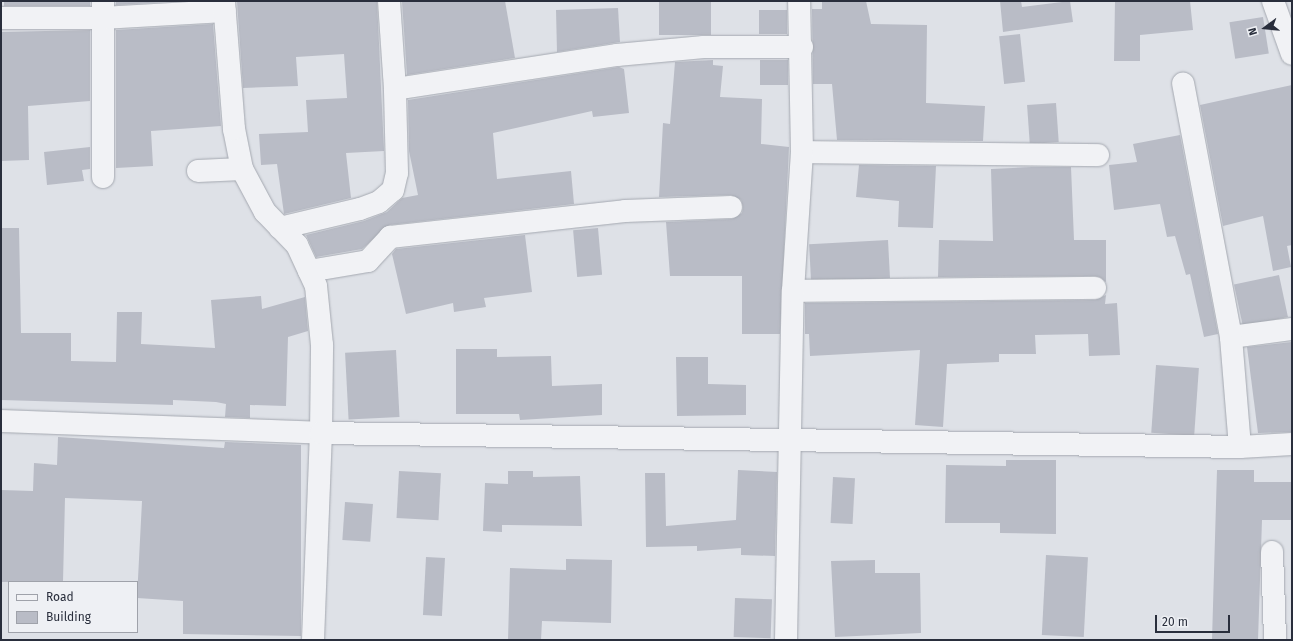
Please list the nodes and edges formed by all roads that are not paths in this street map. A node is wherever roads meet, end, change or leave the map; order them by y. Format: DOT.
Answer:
graph roads {
  1 [pos="389,1"];
  2 [pos="799,1"];
  3 [pos="1273,1"];
  4 [pos="224,6"];
  5 [pos="102,10"];
  6 [pos="1,18"];
  7 [pos="802,47"];
  8 [pos="1292,54"];
  9 [pos="1183,84"];
  10 [pos="395,90"];
  11 [pos="802,152"];
  12 [pos="1098,155"];
  13 [pos="242,169"];
  14 [pos="198,171"];
  15 [pos="103,177"];
  16 [pos="731,207"];
  17 [pos="280,228"];
  18 [pos="309,271"];
  19 [pos="1095,288"];
  20 [pos="793,291"];
  21 [pos="1292,329"];
  22 [pos="1231,337"];
  23 [pos="1,421"];
  24 [pos="321,434"];
  25 [pos="788,438"];
  26 [pos="1292,444"];
  27 [pos="1240,447"];
  28 [pos="1272,552"];
  29 [pos="313,640"];
  30 [pos="786,640"];
  31 [pos="1275,640"];
  1 -- 10 [label="street"];
  2 -- 7 [label="street"];
  3 -- 8 [label="street"];
  4 -- 5 [label="street"];
  4 -- 13 [label="street"];
  5 -- 6 [label="street"];
  5 -- 15 [label="street"];
  7 -- 10 [label="street"];
  7 -- 11 [label="street"];
  9 -- 22 [label="street"];
  10 -- 17 [label="street"];
  11 -- 12 [label="street"];
  11 -- 20 [label="street"];
  13 -- 14 [label="street"];
  13 -- 17 [label="street"];
  16 -- 18 [label="street"];
  17 -- 18 [label="street"];
  18 -- 24 [label="street"];
  19 -- 20 [label="street"];
  20 -- 25 [label="street"];
  21 -- 22 [label="street"];
  22 -- 27 [label="street"];
  23 -- 24 [label="street"];
  24 -- 25 [label="street"];
  24 -- 29 [label="street"];
  25 -- 27 [label="street"];
  25 -- 30 [label="street"];
  26 -- 27 [label="street"];
  28 -- 31 [label="street"];
}
